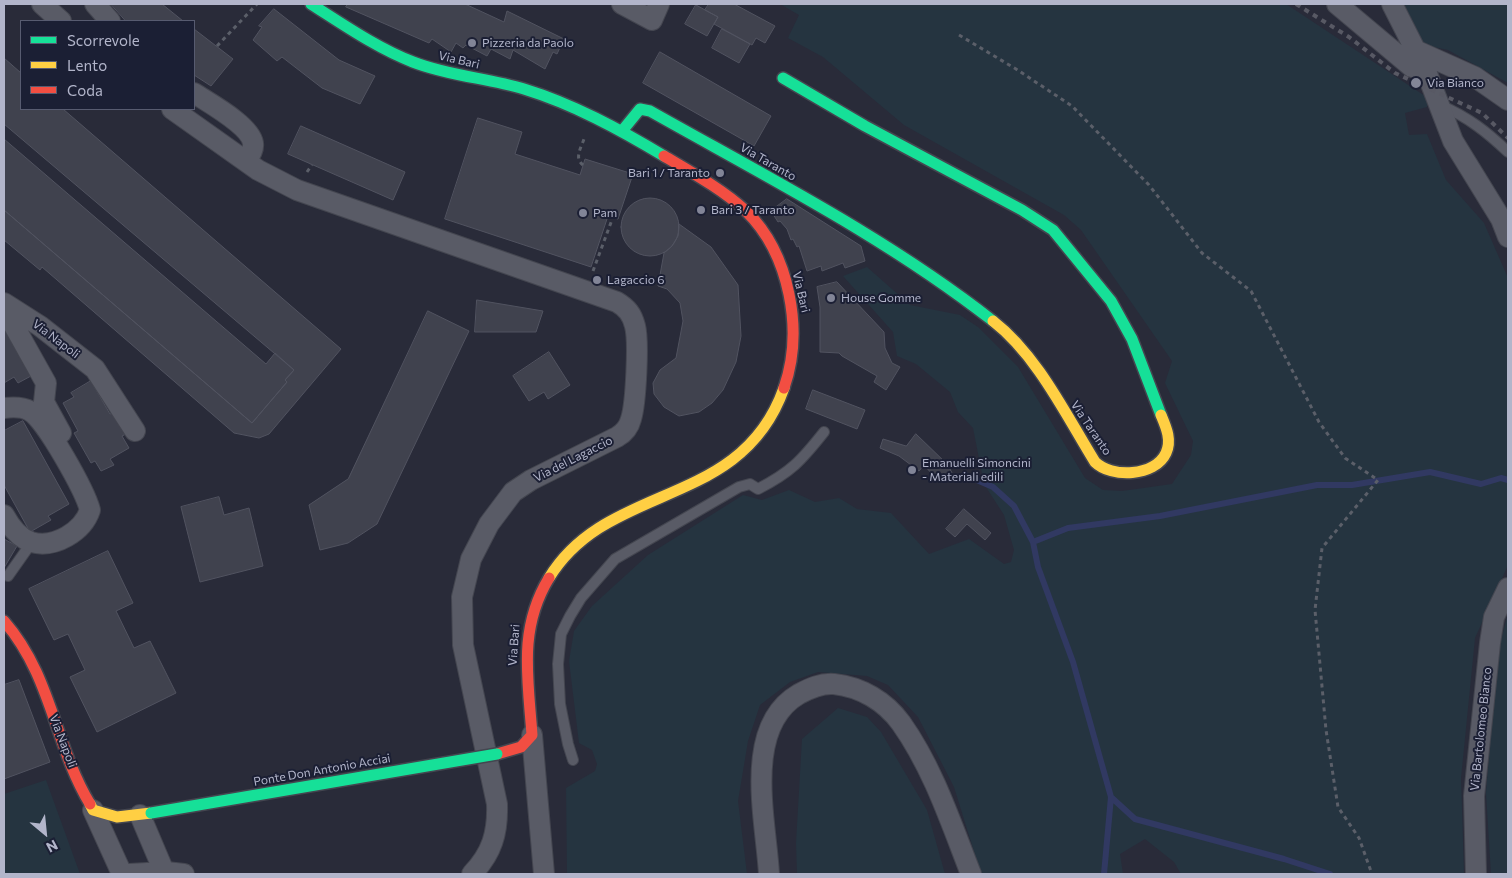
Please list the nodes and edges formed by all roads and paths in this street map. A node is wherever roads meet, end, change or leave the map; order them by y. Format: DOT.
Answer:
graph roads {
  1 [pos="42,4"];
  2 [pos="95,4"];
  3 [pos="257,4"];
  4 [pos="311,4"];
  5 [pos="622,4"];
  6 [pos="660,4"];
  7 [pos="1337,4"];
  8 [pos="1392,4"];
  9 [pos="61,20"];
  10 [pos="109,20"];
  11 [pos="959,35"];
  12 [pos="217,46"];
  13 [pos="1417,51"];
  14 [pos="1426,71"];
  15 [pos="783,78"];
  16 [pos="195,94"];
  17 [pos="1508,100"];
  18 [pos="1439,105"];
  19 [pos="173,110"];
  20 [pos="622,131"];
  21 [pos="588,132"];
  22 [pos="1508,152"];
  23 [pos="246,161"];
  24 [pos="583,165"];
  25 [pos="613,217"];
  26 [pos="1508,237"];
  27 [pos="586,291"];
  28 [pos="4,303"];
  29 [pos="4,308"];
  30 [pos="4,408"];
  31 [pos="135,431"];
  32 [pos="824,432"];
  33 [pos="95,494"];
  34 [pos="4,515"];
  35 [pos="32,542"];
  36 [pos="8,576"];
  37 [pos="1508,588"];
  38 [pos="4,621"];
  39 [pos="532,734"];
  40 [pos="573,760"];
  41 [pos="93,810"];
  42 [pos="146,814"];
  43 [pos="122,874"];
  44 [pos="129,874"];
  45 [pos="171,874"];
  46 [pos="472,874"];
  47 [pos="544,874"];
  48 [pos="769,874"];
  49 [pos="970,874"];
  50 [pos="1372,874"];
  51 [pos="1476,874"];
  1 -- 9 [label="street"];
  2 -- 10 [label="street"];
  3 -- 12 [label="path"];
  4 -- 20 [label="street, Via Bari"];
  5 -- 6 [label="street"];
  7 -- 14 [label="street"];
  8 -- 13 [label="street"];
  11 -- 50 [label="path"];
  13 -- 14 [label="street"];
  13 -- 17 [label="street"];
  14 -- 18 [label="street"];
  15 -- 20 [label="street, Via Taranto"];
  16 -- 23 [label="street"];
  18 -- 22 [label="lane"];
  18 -- 26 [label="street"];
  19 -- 23 [label="street, Via del Lagaccio"];
  20 -- 39 [label="street, Via Bari"];
  21 -- 24 [label="path"];
  23 -- 27 [label="street, Via del Lagaccio"];
  25 -- 27 [label="path"];
  27 -- 46 [label="street, Via del Lagaccio"];
  28 -- 31 [label="street, Via Napoli"];
  29 -- 33 [label="street, Via Napoli"];
  30 -- 35 [label="street"];
  32 -- 40 [label="lane"];
  34 -- 35 [label="street"];
  35 -- 36 [label="lane"];
  37 -- 51 [label="street, Via Bartolomeo Bianco"];
  38 -- 41 [label="street, Via Napoli"];
  39 -- 42 [label="street, Ponte Don Antonio Acciai, bridge"];
  39 -- 47 [label="street"];
  41 -- 42 [label="street"];
  41 -- 43 [label="street"];
  42 -- 45 [label="street"];
  44 -- 45 [label="street"];
  48 -- 49 [label="street"];
}
